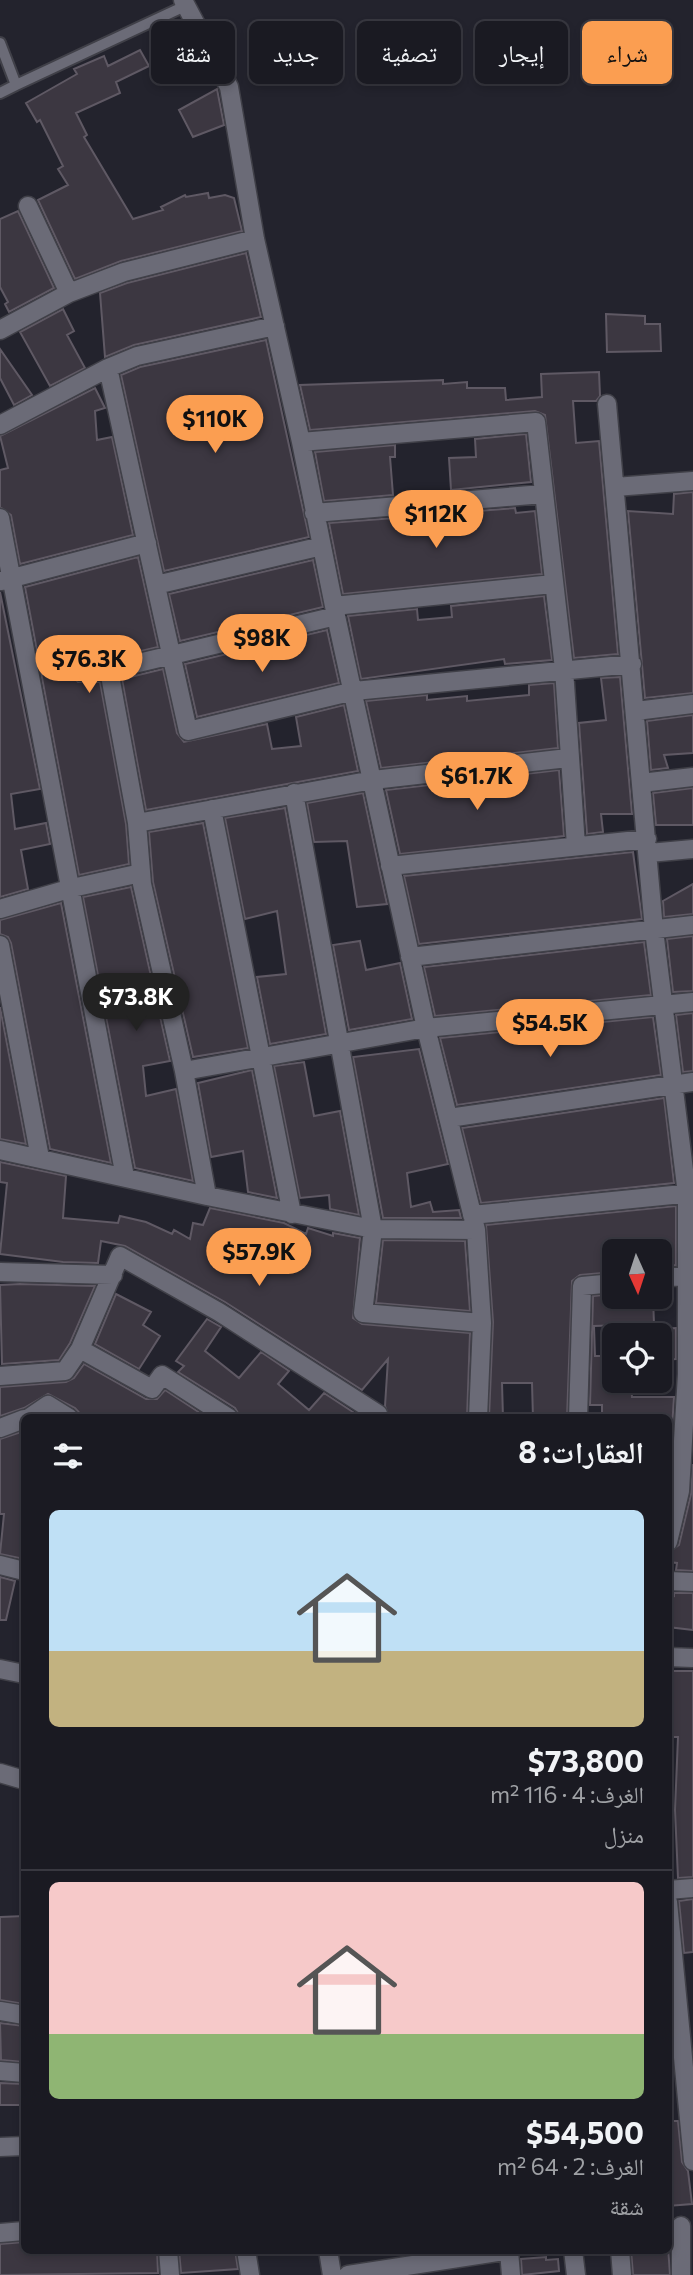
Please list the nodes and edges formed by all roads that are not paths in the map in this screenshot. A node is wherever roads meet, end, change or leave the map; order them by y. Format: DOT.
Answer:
graph roads {
  1 [pos="188,2"];
  2 [pos="0,43"];
  3 [pos="16,85"];
  4 [pos="0,93"];
  5 [pos="28,206"];
  6 [pos="255,239"];
  7 [pos="69,293"];
  8 [pos="275,326"];
  9 [pos="0,330"];
  10 [pos="108,368"];
  11 [pos="607,404"];
  12 [pos="0,425"];
  13 [pos="301,442"];
  14 [pos="693,481"];
  15 [pos="615,487"];
  16 [pos="543,494"];
  17 [pos="314,513"];
  18 [pos="0,518"];
  19 [pos="147,543"];
  20 [pos="322,546"];
  21 [pos="6,580"];
  22 [pos="553,584"];
  23 [pos="156,585"];
  24 [pos="335,611"];
  25 [pos="171,654"];
  26 [pos="632,664"];
  27 [pos="564,669"];
  28 [pos="109,670"];
  29 [pos="82,672"];
  30 [pos="354,691"];
  31 [pos="693,704"];
  32 [pos="636,710"];
  33 [pos="568,758"];
  34 [pos="693,777"];
  35 [pos="373,780"];
  36 [pos="641,783"];
  37 [pos="293,793"];
  38 [pos="212,809"];
  39 [pos="137,823"];
  40 [pos="576,846"];
  41 [pos="648,846"];
  42 [pos="693,849"];
  43 [pos="390,866"];
  44 [pos="141,873"];
  45 [pos="72,888"];
  46 [pos="0,909"];
  47 [pos="693,925"];
  48 [pos="654,930"];
  49 [pos="0,945"];
  50 [pos="410,957"];
  51 [pos="693,1002"];
  52 [pos="663,1006"];
  53 [pos="426,1028"];
  54 [pos="340,1045"];
  55 [pos="262,1059"];
  56 [pos="184,1071"];
  57 [pos="693,1082"];
  58 [pos="673,1084"];
  59 [pos="449,1118"];
  60 [pos="0,1150"];
  61 [pos="40,1158"];
  62 [pos="125,1177"];
  63 [pos="690,1194"];
  64 [pos="207,1196"];
  65 [pos="292,1214"];
  66 [pos="474,1223"];
  67 [pos="373,1229"];
  68 [pos="0,1272"];
  69 [pos="113,1275"];
  70 [pos="691,1275"];
  71 [pos="672,1277"];
  72 [pos="602,1284"];
  73 [pos="482,1323"];
  74 [pos="80,1349"];
  75 [pos="690,1373"];
  76 [pos="0,1377"];
  77 [pos="33,1414"];
  78 [pos="63,1414"];
  79 [pos="223,1414"];
  80 [pos="378,1414"];
  81 [pos="478,1414"];
  82 [pos="578,1414"];
  83 [pos="21,1420"];
  84 [pos="0,1428"];
  85 [pos="688,1437"];
  86 [pos="679,1504"];
  87 [pos="672,1528"];
  88 [pos="0,1564"];
  89 [pos="21,1570"];
  90 [pos="672,1581"];
  91 [pos="693,1582"];
  92 [pos="672,1657"];
  93 [pos="693,1658"];
  94 [pos="0,1669"];
  95 [pos="21,1673"];
  96 [pos="0,1773"];
  97 [pos="21,1779"];
  98 [pos="693,1888"];
  99 [pos="672,1891"];
  100 [pos="672,1943"];
  101 [pos="0,2011"];
  102 [pos="21,2014"];
  103 [pos="0,2071"];
  104 [pos="21,2073"];
  105 [pos="21,2146"];
  106 [pos="0,2147"];
  107 [pos="693,2161"];
  108 [pos="681,2226"];
  109 [pos="21,2231"];
  110 [pos="0,2233"];
  111 [pos="168,2254"];
  112 [pos="247,2254"];
  113 [pos="329,2254"];
  114 [pos="502,2254"];
  115 [pos="510,2254"];
  116 [pos="573,2254"];
  117 [pos="620,2254"];
  118 [pos="419,2264"];
  119 [pos="468,2266"];
  120 [pos="170,2275"];
  121 [pos="250,2275"];
  122 [pos="332,2275"];
  123 [pos="348,2275"];
  124 [pos="511,2275"];
  125 [pos="576,2275"];
  126 [pos="622,2275"];
  127 [pos="681,2275"];
  1 -- 3 [label="lane"];
  1 -- 6 [label="street"];
  2 -- 3 [label="lane"];
  3 -- 4 [label="lane"];
  5 -- 7 [label="street"];
  6 -- 7 [label="street"];
  6 -- 8 [label="street"];
  7 -- 9 [label="street"];
  8 -- 10 [label="street"];
  8 -- 13 [label="street"];
  10 -- 12 [label="street"];
  10 -- 19 [label="street"];
  11 -- 15 [label="street"];
  13 -- 16 [label="street"];
  13 -- 17 [label="street"];
  14 -- 15 [label="street"];
  15 -- 26 [label="street"];
  16 -- 17 [label="street"];
  16 -- 22 [label="street"];
  17 -- 20 [label="street"];
  18 -- 21 [label="street"];
  19 -- 21 [label="street"];
  19 -- 23 [label="street"];
  20 -- 23 [label="street"];
  20 -- 24 [label="street"];
  21 -- 45 [label="street"];
  22 -- 24 [label="street"];
  22 -- 27 [label="street"];
  23 -- 25 [label="street"];
  24 -- 25 [label="street"];
  24 -- 30 [label="street"];
  25 -- 28 [label="street"];
  25 -- 30 [label="street"];
  26 -- 27 [label="street"];
  26 -- 32 [label="street"];
  27 -- 30 [label="street"];
  27 -- 33 [label="street"];
  28 -- 29 [label="street"];
  28 -- 39 [label="street"];
  30 -- 35 [label="street"];
  31 -- 32 [label="street"];
  32 -- 36 [label="street"];
  33 -- 35 [label="street"];
  33 -- 40 [label="street"];
  34 -- 36 [label="street"];
  35 -- 37 [label="street"];
  35 -- 43 [label="street"];
  36 -- 41 [label="street"];
  37 -- 38 [label="street"];
  37 -- 54 [label="street"];
  38 -- 39 [label="street"];
  38 -- 55 [label="street"];
  39 -- 44 [label="street"];
  40 -- 41 [label="street"];
  40 -- 43 [label="street"];
  41 -- 42 [label="street"];
  41 -- 48 [label="street"];
  43 -- 50 [label="street"];
  44 -- 45 [label="street"];
  44 -- 56 [label="street"];
  45 -- 46 [label="street"];
  45 -- 62 [label="street"];
  47 -- 48 [label="street"];
  48 -- 50 [label="street"];
  48 -- 52 [label="street"];
  49 -- 61 [label="street"];
  50 -- 53 [label="street"];
  51 -- 52 [label="street"];
  52 -- 53 [label="street"];
  52 -- 58 [label="street"];
  53 -- 54 [label="street"];
  53 -- 59 [label="street"];
  54 -- 55 [label="street"];
  54 -- 67 [label="street"];
  55 -- 56 [label="street"];
  55 -- 65 [label="street"];
  56 -- 64 [label="street"];
  57 -- 58 [label="street"];
  58 -- 59 [label="street"];
  58 -- 63 [label="street"];
  59 -- 66 [label="street"];
  60 -- 61 [label="street"];
  61 -- 62 [label="street"];
  62 -- 64 [label="street"];
  63 -- 66 [label="street"];
  63 -- 70 [label="street"];
  64 -- 65 [label="street"];
  65 -- 67 [label="street"];
  66 -- 67 [label="street"];
  66 -- 73 [label="street"];
  67 -- 73 [label="street"];
  68 -- 69 [label="street"];
  69 -- 74 [label="street"];
  69 -- 80 [label="street"];
  70 -- 71 [label="street"];
  70 -- 75 [label="street"];
  72 -- 82 [label="street"];
  73 -- 81 [label="street"];
  74 -- 76 [label="street"];
  74 -- 79 [label="street"];
  75 -- 85 [label="street"];
  77 -- 78 [label="street"];
  83 -- 84 [label="street"];
  85 -- 86 [label="street"];
  86 -- 87 [label="street"];
  88 -- 89 [label="street"];
  90 -- 91 [label="street"];
  92 -- 93 [label="street"];
  94 -- 95 [label="street"];
  96 -- 97 [label="street"];
  98 -- 99 [label="street"];
  100 -- 107 [label="street"];
  101 -- 102 [label="street"];
  103 -- 104 [label="street"];
  105 -- 106 [label="street"];
  108 -- 127 [label="street"];
  109 -- 110 [label="street"];
  111 -- 120 [label="street"];
  112 -- 121 [label="street"];
  113 -- 122 [label="street"];
  114 -- 119 [label="street"];
  115 -- 124 [label="street"];
  116 -- 125 [label="street"];
  117 -- 126 [label="street"];
  118 -- 119 [label="street"];
  118 -- 123 [label="street"];
}
